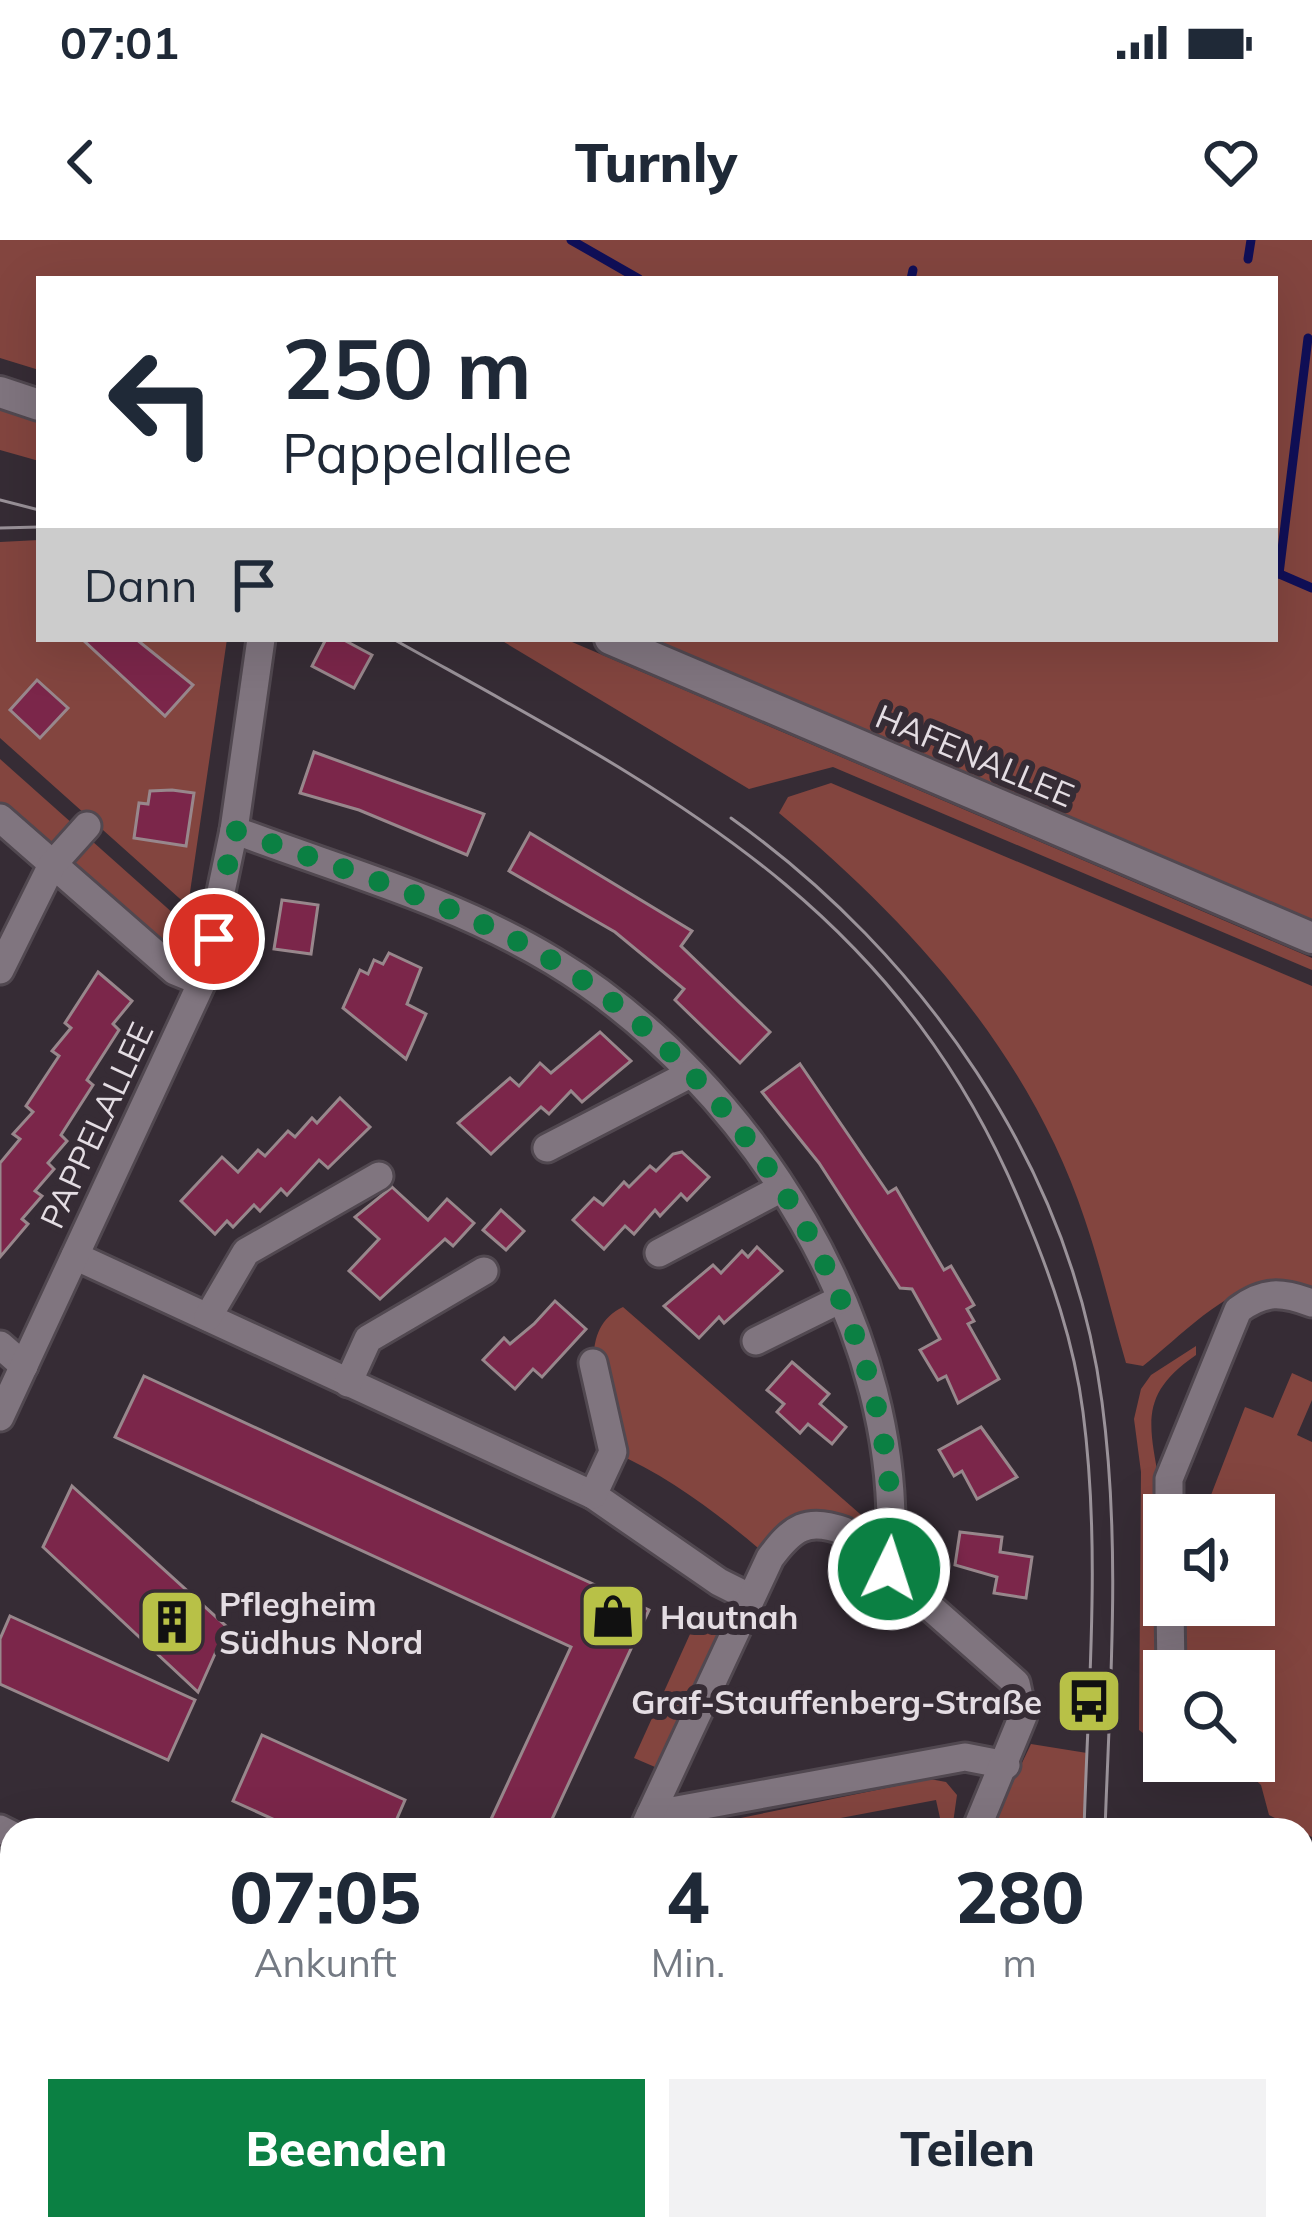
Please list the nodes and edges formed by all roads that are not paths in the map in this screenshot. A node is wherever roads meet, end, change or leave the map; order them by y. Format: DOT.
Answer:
graph roads {
  1 [pos="0,392"];
  2 [pos="36,404"];
  3 [pos="261,642"];
  4 [pos="617,642"];
  5 [pos="0,818"];
  6 [pos="86,826"];
  7 [pos="234,830"];
  8 [pos="52,866"];
  9 [pos="1312,938"];
  10 [pos="0,970"];
  11 [pos="202,982"];
  12 [pos="690,1074"];
  13 [pos="547,1148"];
  14 [pos="380,1176"];
  15 [pos="780,1189"];
  16 [pos="659,1252"];
  17 [pos="75,1256"];
  18 [pos="484,1271"];
  19 [pos="841,1299"];
  20 [pos="1312,1304"];
  21 [pos="208,1317"];
  22 [pos="756,1341"];
  23 [pos="0,1346"];
  24 [pos="592,1363"];
  25 [pos="24,1366"];
  26 [pos="348,1383"];
  27 [pos="0,1417"];
  28 [pos="1169,1494"];
  29 [pos="593,1495"];
  30 [pos="889,1569"];
  31 [pos="749,1598"];
  32 [pos="1006,1765"];
  33 [pos="649,1818"];
  34 [pos="667,1818"];
  35 [pos="982,1818"];
  1 -- 2 [label="street"];
  3 -- 7 [label="street, PAPPELALLEE"];
  4 -- 9 [label="street, HAFENALLEE"];
  5 -- 8 [label="street"];
  6 -- 8 [label="street"];
  7 -- 11 [label="street, PAPPELALLEE"];
  7 -- 12 [label="street"];
  8 -- 10 [label="street"];
  8 -- 11 [label="street"];
  11 -- 17 [label="street, PAPPELALLEE"];
  12 -- 13 [label="street"];
  12 -- 15 [label="street"];
  14 -- 21 [label="street"];
  15 -- 16 [label="street"];
  15 -- 19 [label="street"];
  17 -- 21 [label="street"];
  17 -- 25 [label="street, PAPPELALLEE"];
  18 -- 26 [label="street"];
  19 -- 22 [label="street"];
  19 -- 30 [label="street"];
  20 -- 28 [label="street"];
  21 -- 26 [label="street"];
  23 -- 25 [label="street"];
  24 -- 29 [label="street"];
  25 -- 27 [label="street, PAPPELALLEE"];
  26 -- 29 [label="street"];
  29 -- 31 [label="street"];
  30 -- 31 [label="street"];
  30 -- 32 [label="street"];
  31 -- 33 [label="street"];
  32 -- 34 [label="street"];
  32 -- 35 [label="street"];
}
